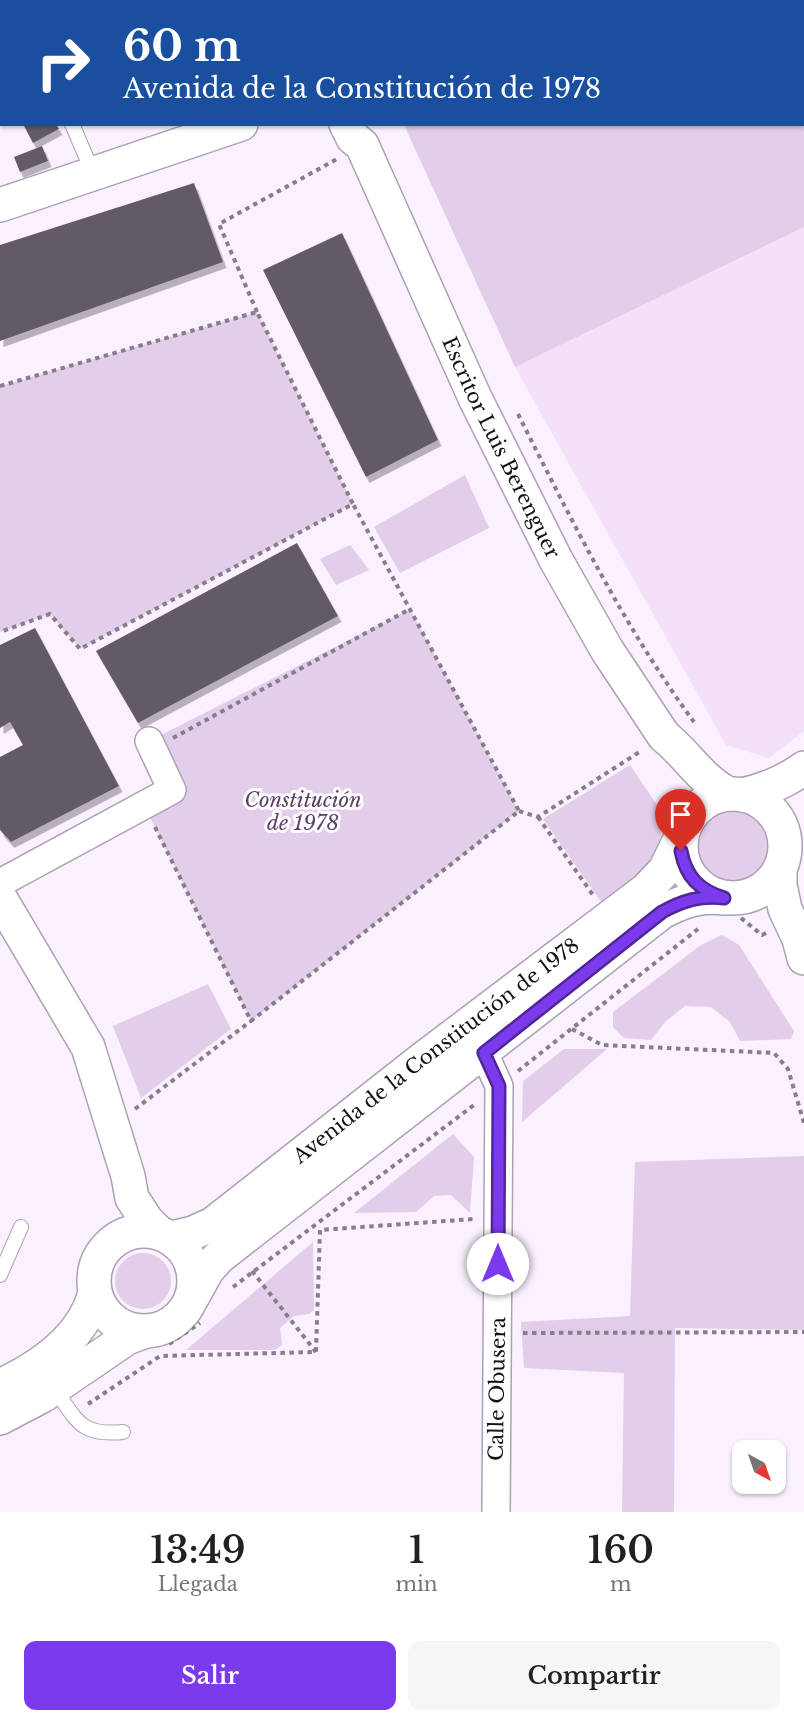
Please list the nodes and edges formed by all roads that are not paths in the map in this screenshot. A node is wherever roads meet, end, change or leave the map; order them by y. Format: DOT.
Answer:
graph roads {
  1 [pos="73,126"];
  2 [pos="236,126"];
  3 [pos="357,131"];
  4 [pos="94,175"];
  5 [pos="0,205"];
  6 [pos="664,736"];
  7 [pos="151,745"];
  8 [pos="804,768"];
  9 [pos="735,794"];
  10 [pos="804,822"];
  11 [pos="683,831"];
  12 [pos="782,862"];
  13 [pos="0,883"];
  14 [pos="0,898"];
  15 [pos="733,904"];
  16 [pos="803,958"];
  17 [pos="484,1053"];
  18 [pos="132,1198"];
  19 [pos="21,1227"];
  20 [pos="165,1236"];
  21 [pos="110,1245"];
  22 [pos="0,1275"];
  23 [pos="95,1293"];
  24 [pos="199,1307"];
  25 [pos="152,1340"];
  26 [pos="62,1383"];
  27 [pos="0,1386"];
  28 [pos="0,1419"];
  29 [pos="123,1432"];
  30 [pos="496,1512"];
  1 -- 4 [label="lane"];
  2 -- 4 [label="street"];
  3 -- 6 [label="street, Escritor Luis Berenguer"];
  4 -- 5 [label="street"];
  6 -- 9 [label="street, Escritor Luis Berenguer"];
  6 -- 11 [label="street, Escritor Luis Berenguer"];
  7 -- 13 [label="street"];
  8 -- 9 [label="street"];
  9 -- 11 [label="street"];
  9 -- 12 [label="street"];
  10 -- 12 [label="street"];
  11 -- 15 [label="street"];
  11 -- 20 [label="street, Avenida de la Constitución de 1978"];
  12 -- 15 [label="street"];
  12 -- 16 [label="street"];
  14 -- 18 [label="street"];
  15 -- 16 [label="street"];
  15 -- 17 [label="street, Avenida de la Constitución de 1978"];
  17 -- 24 [label="street, Avenida de la Constitución de 1978"];
  17 -- 30 [label="street, Calle Obusera"];
  18 -- 20 [label="street"];
  18 -- 21 [label="street"];
  19 -- 22 [label="lane"];
  20 -- 21 [label="street"];
  20 -- 24 [label="street"];
  21 -- 23 [label="street"];
  23 -- 25 [label="street"];
  23 -- 27 [label="street"];
  24 -- 25 [label="street"];
  25 -- 26 [label="street"];
  26 -- 28 [label="street"];
  26 -- 29 [label="lane"];
}
